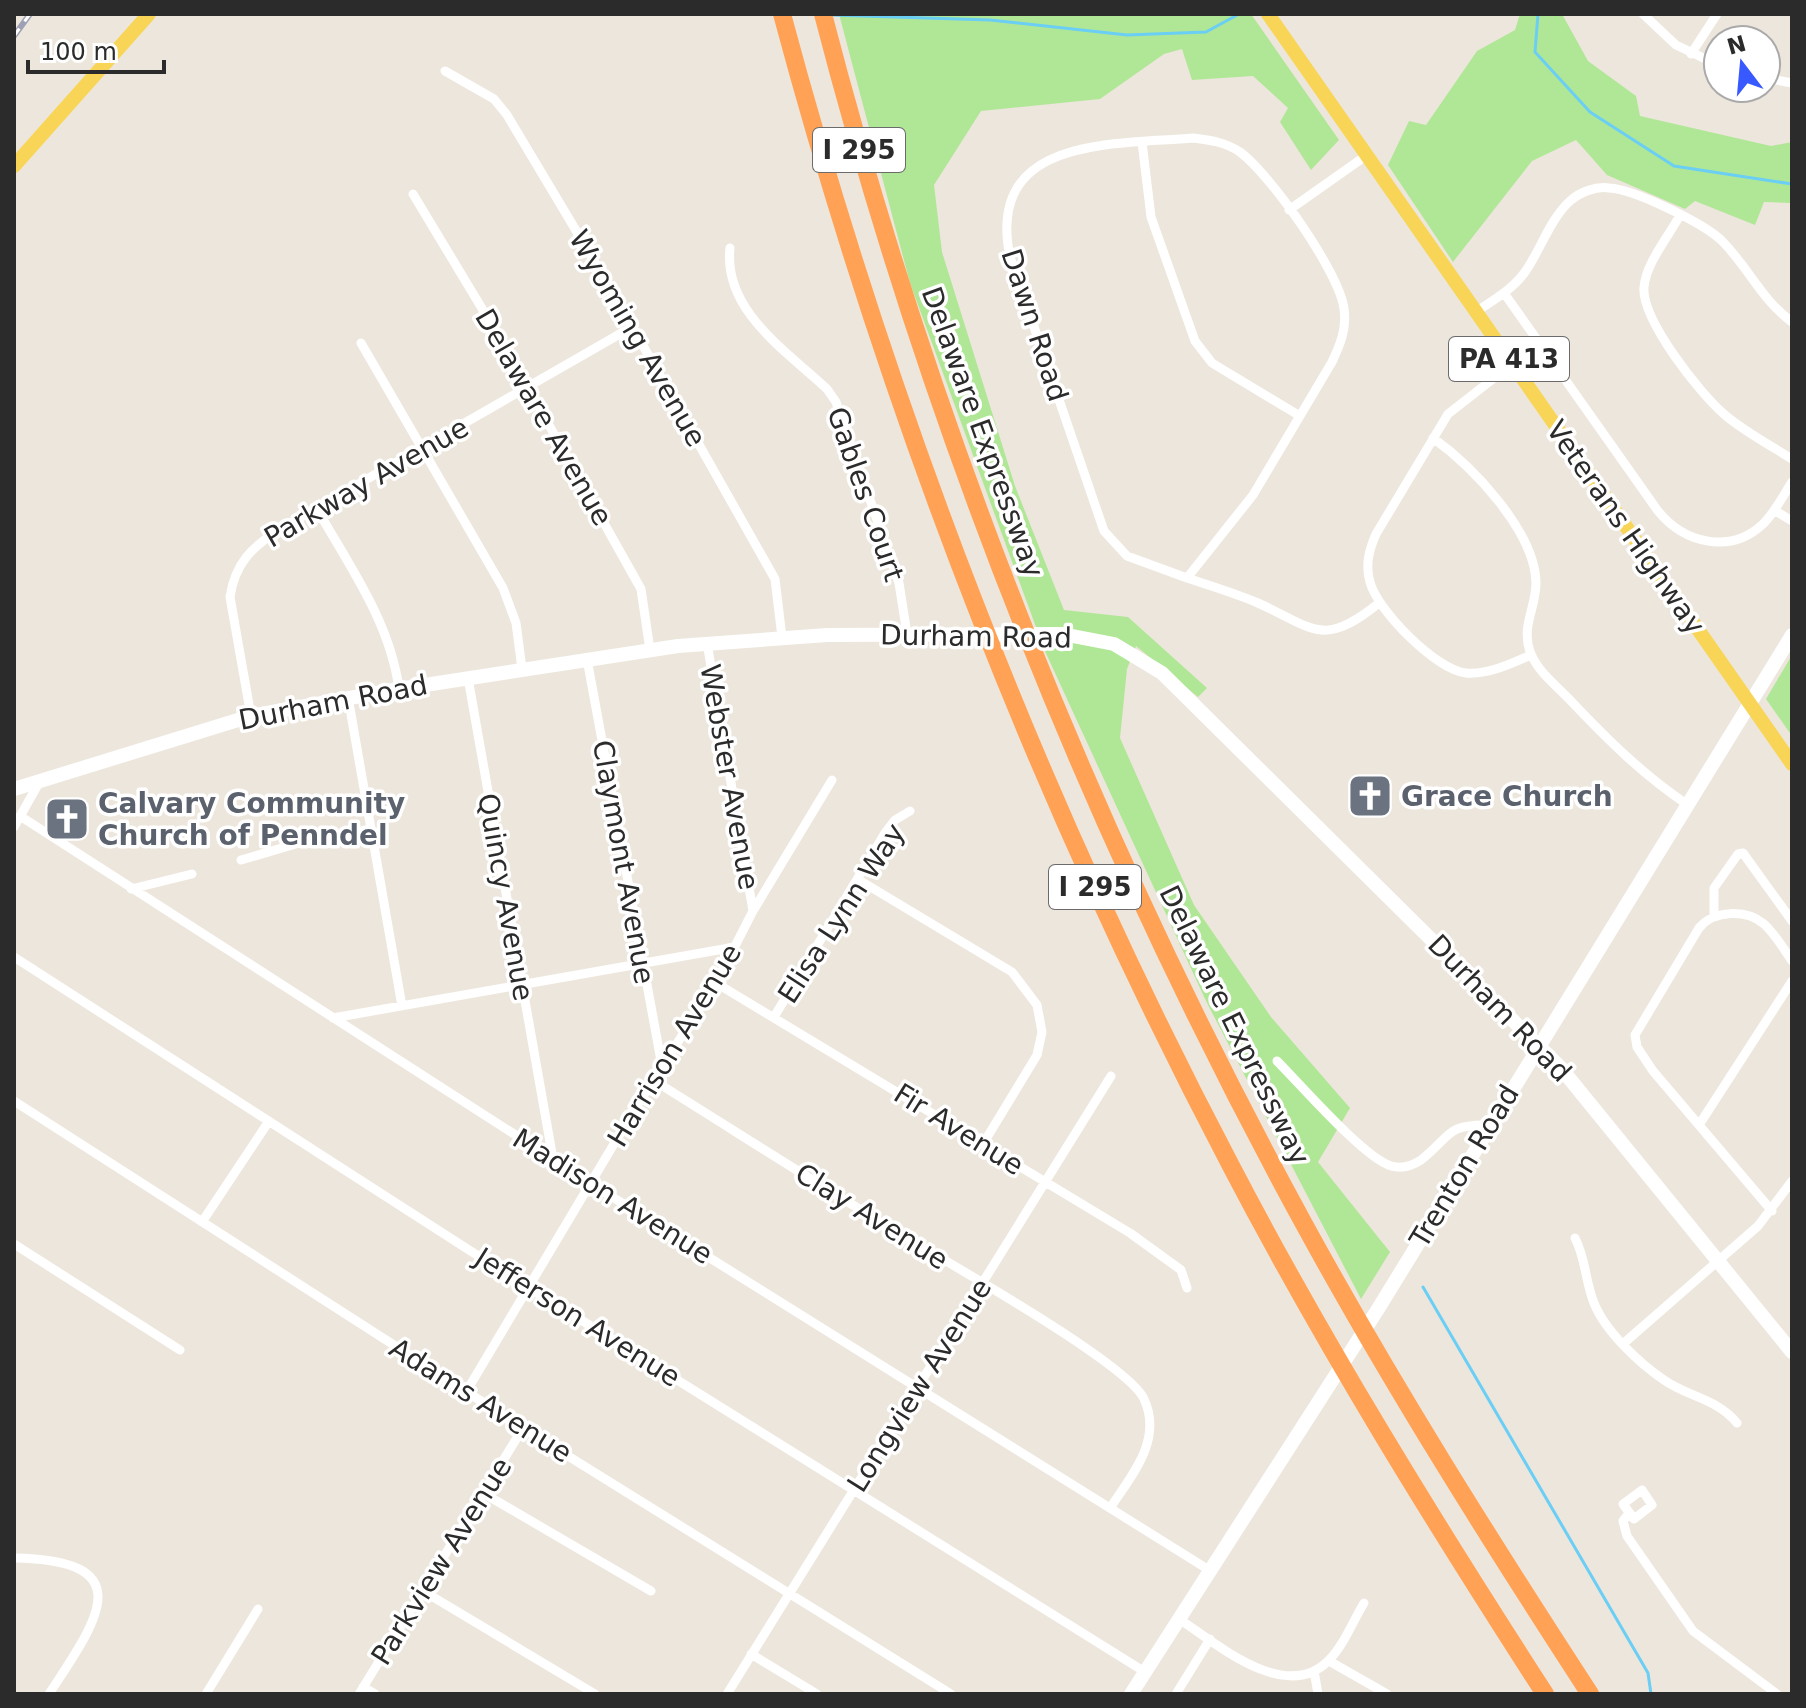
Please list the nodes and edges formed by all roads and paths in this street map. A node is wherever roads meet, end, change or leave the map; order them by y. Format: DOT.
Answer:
graph roads {
  1 [pos="149,14"];
  2 [pos="1268,14"];
  3 [pos="1643,14"];
  4 [pos="1717,14"];
  5 [pos="783,16"];
  6 [pos="827,22"];
  7 [pos="1691,54"];
  8 [pos="1702,58"];
  9 [pos="445,71"];
  10 [pos="1142,142"];
  11 [pos="1367,155"];
  12 [pos="14,166"];
  13 [pos="413,194"];
  14 [pos="1289,210"];
  15 [pos="1680,215"];
  16 [pos="730,248"];
  17 [pos="1504,293"];
  18 [pos="1476,312"];
  19 [pos="1792,322"];
  20 [pos="632,327"];
  21 [pos="361,343"];
  22 [pos="1512,364"];
  23 [pos="528,388"];
  24 [pos="1300,416"];
  25 [pos="1433,438"];
  26 [pos="422,448"];
  27 [pos="1792,459"];
  28 [pos="1792,482"];
  29 [pos="317,509"];
  30 [pos="1774,510"];
  31 [pos="1792,521"];
  32 [pos="1187,578"];
  33 [pos="1379,603"];
  34 [pos="907,634"];
  35 [pos="1792,635"];
  36 [pos="782,637"];
  37 [pos="707,643"];
  38 [pos="650,650"];
  39 [pos="1531,655"];
  40 [pos="587,659"];
  41 [pos="522,669"];
  42 [pos="468,678"];
  43 [pos="399,689"];
  44 [pos="348,697"];
  45 [pos="1750,704"];
  46 [pos="251,716"];
  47 [pos="1792,764"];
  48 [pos="40,780"];
  49 [pos="832,780"];
  50 [pos="14,789"];
  51 [pos="1688,805"];
  52 [pos="910,811"];
  53 [pos="20,816"];
  54 [pos="14,827"];
  55 [pos="371,829"];
  56 [pos="241,860"];
  57 [pos="192,874"];
  58 [pos="859,880"];
  59 [pos="131,889"];
  60 [pos="753,911"];
  61 [pos="1714,915"];
  62 [pos="1792,921"];
  63 [pos="735,947"];
  64 [pos="14,957"];
  65 [pos="642,961"];
  66 [pos="1792,961"];
  67 [pos="1792,981"];
  68 [pos="522,983"];
  69 [pos="716,983"];
  70 [pos="402,1006"];
  71 [pos="774,1017"];
  72 [pos="333,1018"];
  73 [pos="1539,1045"];
  74 [pos="1277,1061"];
  75 [pos="662,1066"];
  76 [pos="1111,1076"];
  77 [pos="653,1080"];
  78 [pos="14,1101"];
  79 [pos="269,1121"];
  80 [pos="1488,1125"];
  81 [pos="1699,1125"];
  82 [pos="983,1144"];
  83 [pos="553,1159"];
  84 [pos="1792,1181"];
  85 [pos="590,1183"];
  86 [pos="1046,1183"];
  87 [pos="1772,1211"];
  88 [pos="202,1222"];
  89 [pos="1575,1238"];
  90 [pos="14,1244"];
  91 [pos="1716,1260"];
  92 [pos="982,1285"];
  93 [pos="529,1288"];
  94 [pos="1187,1288"];
  95 [pos="1624,1343"];
  96 [pos="180,1350"];
  97 [pos="1792,1352"];
  98 [pos="918,1388"];
  99 [pos="466,1392"];
  100 [pos="1737,1423"];
  101 [pos="523,1428"];
  102 [pos="854,1489"];
  103 [pos="483,1493"];
  104 [pos="1110,1508"];
  105 [pos="1629,1513"];
  106 [pos="14,1558"];
  107 [pos="1209,1570"];
  108 [pos="423,1591"];
  109 [pos="651,1591"];
  110 [pos="790,1593"];
  111 [pos="1364,1603"];
  112 [pos="258,1609"];
  113 [pos="1179,1619"];
  114 [pos="1210,1639"];
  115 [pos="751,1654"];
  116 [pos="1329,1661"];
  117 [pos="1314,1671"];
  118 [pos="1145,1672"];
  119 [pos="361,1690"];
  120 [pos="49,1694"];
  121 [pos="206,1694"];
  122 [pos="375,1694"];
  123 [pos="595,1694"];
  124 [pos="727,1694"];
  125 [pos="817,1694"];
  126 [pos="951,1694"];
  127 [pos="1131,1694"];
  128 [pos="1176,1694"];
  129 [pos="1318,1694"];
  130 [pos="1387,1694"];
  131 [pos="1545,1694"];
  132 [pos="1590,1694"];
  133 [pos="1777,1694"];
  1 -- 12 [label="main road"];
  2 -- 11 [label="main road, Veterans Highway / PA 413"];
  3 -- 7 [label="street"];
  4 -- 7 [label="street"];
  5 -- 131 [label="highway, I 295"];
  6 -- 132 [label="highway, Delaware Expressway / I 295"];
  7 -- 8 [label="street"];
  9 -- 20 [label="street, Wyoming Avenue"];
  10 -- 14 [label="street, Dawn Road"];
  10 -- 24 [label="street"];
  10 -- 32 [label="street, Dawn Road"];
  11 -- 14 [label="street"];
  11 -- 18 [label="main road, Veterans Highway / PA 413"];
  13 -- 23 [label="street, Delaware Avenue"];
  14 -- 24 [label="street, Dawn Road"];
  15 -- 17 [label="street"];
  15 -- 19 [label="street"];
  15 -- 27 [label="street"];
  16 -- 34 [label="street, Gables Court"];
  17 -- 18 [label="street"];
  17 -- 30 [label="street"];
  18 -- 22 [label="main road, Veterans Highway / PA 413"];
  20 -- 23 [label="street, Parkway Avenue"];
  20 -- 36 [label="street, Wyoming Avenue"];
  21 -- 26 [label="street"];
  22 -- 25 [label="street"];
  22 -- 45 [label="main road, Veterans Highway / PA 413"];
  23 -- 26 [label="street, Parkway Avenue"];
  23 -- 38 [label="street, Delaware Avenue"];
  24 -- 32 [label="street, Dawn Road"];
  25 -- 33 [label="street"];
  25 -- 39 [label="street"];
  26 -- 29 [label="street, Parkway Avenue"];
  26 -- 41 [label="street"];
  28 -- 30 [label="street"];
  29 -- 43 [label="street"];
  29 -- 46 [label="street, Parkway Avenue"];
  30 -- 31 [label="street"];
  32 -- 33 [label="street, Dawn Road"];
  33 -- 39 [label="street"];
  34 -- 36 [label="main road, Durham Road"];
  34 -- 73 [label="main road, Durham Road"];
  35 -- 45 [label="main road, Trenton Road"];
  36 -- 37 [label="main road, Durham Road"];
  37 -- 38 [label="main road, Durham Road"];
  37 -- 60 [label="street, Webster Avenue"];
  38 -- 40 [label="main road, Durham Road"];
  39 -- 51 [label="street"];
  40 -- 41 [label="main road, Durham Road"];
  40 -- 65 [label="street, Claymont Avenue"];
  41 -- 42 [label="main road, Durham Road"];
  42 -- 43 [label="main road, Durham Road"];
  42 -- 68 [label="street, Quincy Avenue"];
  43 -- 44 [label="main road, Durham Road"];
  44 -- 46 [label="main road, Durham Road"];
  44 -- 55 [label="street"];
  45 -- 47 [label="main road, Veterans Highway / PA 413"];
  45 -- 51 [label="main road, Trenton Road"];
  46 -- 48 [label="main road, Durham Road"];
  48 -- 50 [label="main road, Durham Road"];
  48 -- 53 [label="street"];
  49 -- 60 [label="street, Harrison Avenue"];
  51 -- 73 [label="main road, Trenton Road"];
  52 -- 58 [label="street, Elisa Lynn Way"];
  53 -- 54 [label="street"];
  53 -- 59 [label="street, Madison Avenue"];
  55 -- 56 [label="street"];
  55 -- 70 [label="street"];
  57 -- 59 [label="street"];
  58 -- 71 [label="street, Elisa Lynn Way"];
  58 -- 82 [label="street"];
  59 -- 72 [label="street, Madison Avenue"];
  60 -- 63 [label="street, Harrison Avenue"];
  61 -- 62 [label="street"];
  61 -- 66 [label="street"];
  61 -- 81 [label="street"];
  63 -- 65 [label="street"];
  63 -- 69 [label="street, Harrison Avenue"];
  64 -- 79 [label="street, Jefferson Avenue"];
  65 -- 68 [label="street"];
  65 -- 75 [label="street, Claymont Avenue"];
  67 -- 81 [label="street"];
  68 -- 70 [label="street"];
  68 -- 83 [label="street, Quincy Avenue"];
  69 -- 71 [label="street, Fir Avenue"];
  69 -- 75 [label="street, Harrison Avenue"];
  70 -- 72 [label="street"];
  71 -- 82 [label="street, Fir Avenue"];
  72 -- 83 [label="street, Madison Avenue"];
  73 -- 80 [label="main road, Trenton Road"];
  73 -- 91 [label="main road, Durham Road"];
  74 -- 80 [label="street"];
  75 -- 77 [label="street, Harrison Avenue"];
  76 -- 86 [label="street, Longview Avenue"];
  77 -- 85 [label="street, Harrison Avenue"];
  77 -- 92 [label="street, Clay Avenue"];
  78 -- 88 [label="street, Adams Avenue"];
  79 -- 88 [label="street"];
  79 -- 93 [label="street, Jefferson Avenue"];
  80 -- 107 [label="main road, Trenton Road"];
  81 -- 87 [label="street"];
  82 -- 86 [label="street, Fir Avenue"];
  83 -- 85 [label="street, Madison Avenue"];
  84 -- 87 [label="street"];
  85 -- 93 [label="street, Harrison Avenue"];
  85 -- 98 [label="street, Madison Avenue"];
  86 -- 92 [label="street, Longview Avenue"];
  86 -- 94 [label="street, Fir Avenue"];
  87 -- 91 [label="street"];
  88 -- 99 [label="street, Adams Avenue"];
  89 -- 95 [label="street"];
  90 -- 96 [label="street"];
  91 -- 95 [label="street"];
  91 -- 97 [label="main road, Durham Road"];
  92 -- 98 [label="street, Longview Avenue"];
  92 -- 104 [label="street, Clay Avenue"];
  93 -- 99 [label="street, Harrison Avenue"];
  93 -- 102 [label="street, Jefferson Avenue"];
  95 -- 100 [label="street"];
  98 -- 102 [label="street, Longview Avenue"];
  98 -- 104 [label="street, Madison Avenue"];
  99 -- 101 [label="street, Adams Avenue"];
  101 -- 103 [label="street, Parkview Avenue"];
  101 -- 110 [label="street, Adams Avenue"];
  102 -- 110 [label="street, Longview Avenue"];
  102 -- 118 [label="street, Jefferson Avenue"];
  103 -- 108 [label="street, Parkview Avenue"];
  103 -- 109 [label="street"];
  104 -- 107 [label="street, Madison Avenue"];
  105 -- 133 [label="street"];
  106 -- 120 [label="street"];
  107 -- 113 [label="main road, Trenton Road"];
  108 -- 119 [label="street, Parkview Avenue"];
  108 -- 123 [label="street"];
  110 -- 115 [label="street, Longview Avenue"];
  110 -- 126 [label="street, Adams Avenue"];
  111 -- 116 [label="street"];
  112 -- 121 [label="street"];
  113 -- 114 [label="street"];
  113 -- 118 [label="main road, Trenton Road"];
  114 -- 117 [label="street"];
  114 -- 128 [label="street"];
  115 -- 124 [label="street, Longview Avenue"];
  115 -- 125 [label="street"];
  116 -- 117 [label="street"];
  116 -- 130 [label="street"];
  117 -- 129 [label="street"];
  118 -- 127 [label="main road, Trenton Road"];
  119 -- 122 [label="street"];
}
